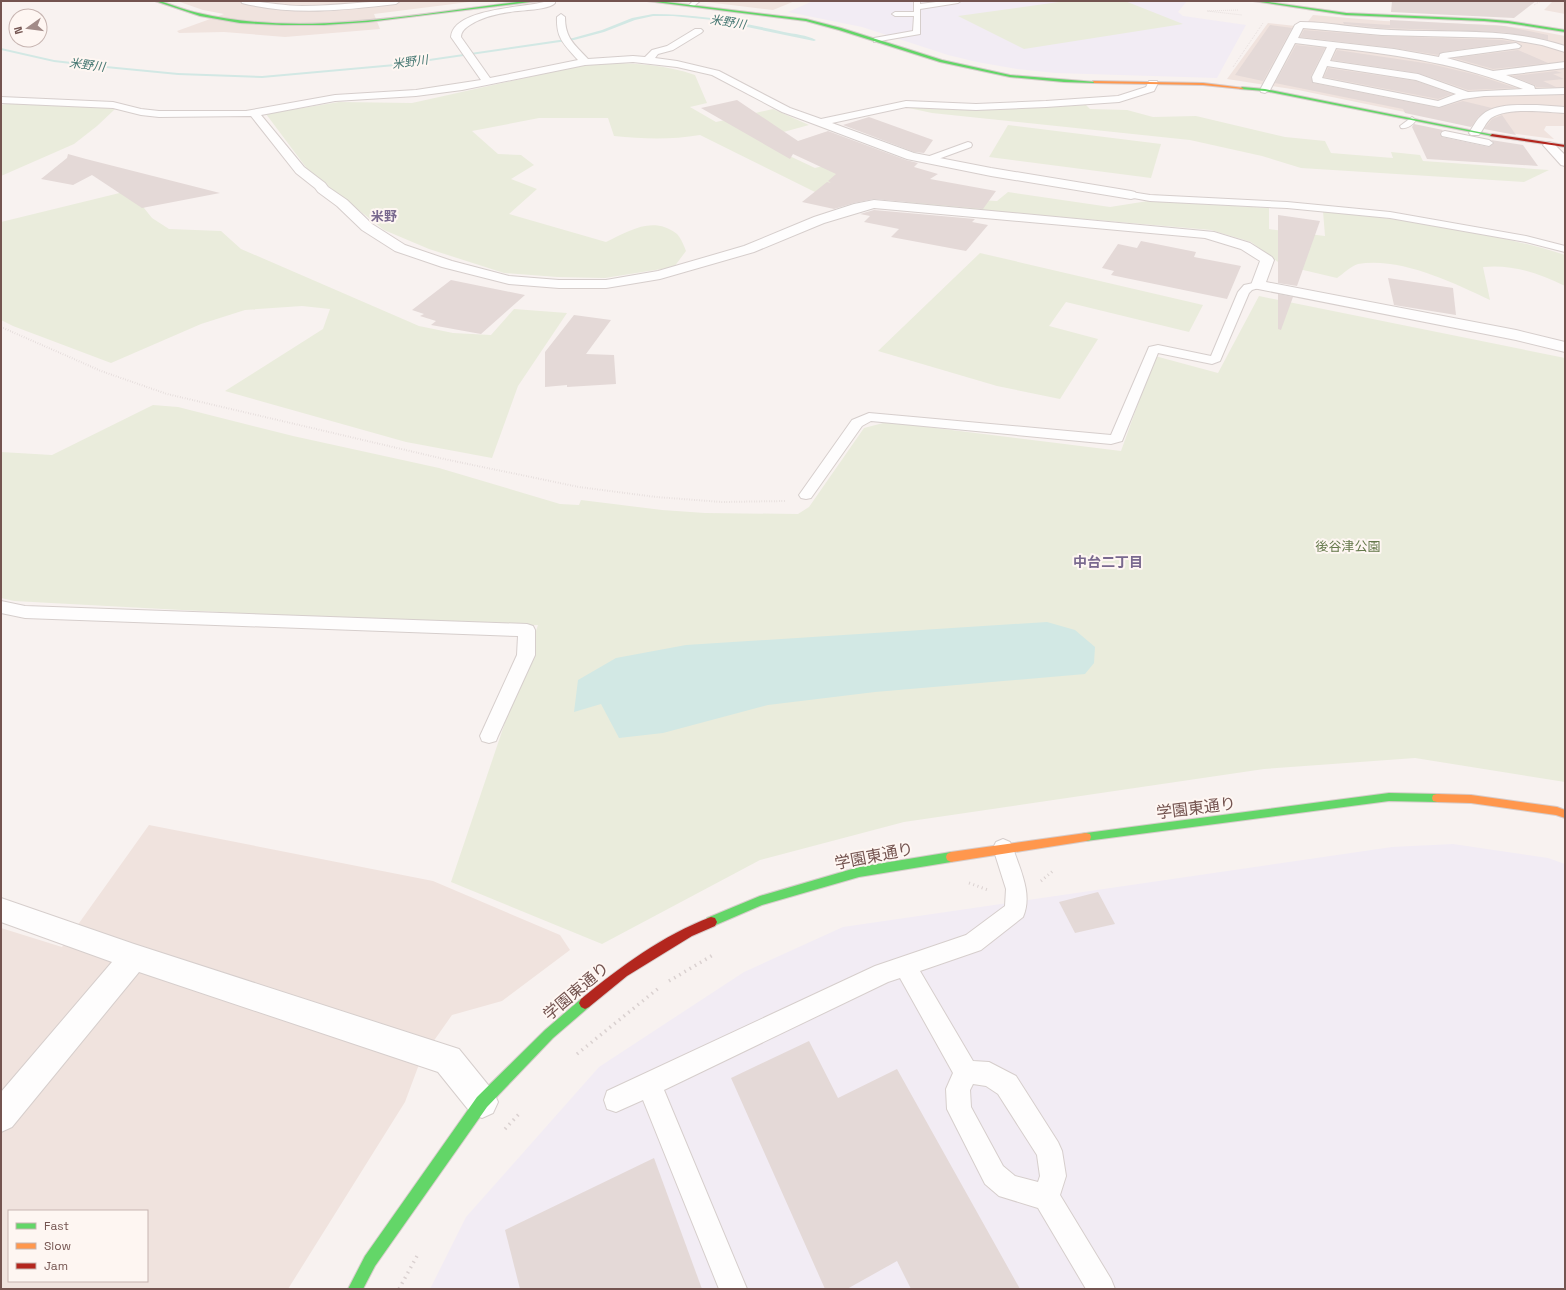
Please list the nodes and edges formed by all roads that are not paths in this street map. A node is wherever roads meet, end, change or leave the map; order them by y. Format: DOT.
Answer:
graph roads {
  1 [pos="157,1"];
  2 [pos="245,1"];
  3 [pos="272,1"];
  4 [pos="396,1"];
  5 [pos="536,1"];
  6 [pos="551,1"];
  7 [pos="649,1"];
  8 [pos="958,1"];
  9 [pos="1255,1"];
  10 [pos="487,3"];
  11 [pos="694,3"];
  12 [pos="259,5"];
  13 [pos="917,7"];
  14 [pos="896,14"];
  15 [pos="561,17"];
  16 [pos="698,31"];
  17 [pos="1565,31"];
  18 [pos="877,40"];
  19 [pos="1293,40"];
  20 [pos="1540,41"];
  21 [pos="1333,45"];
  22 [pos="1565,48"];
  23 [pos="1435,59"];
  24 [pos="647,61"];
  25 [pos="585,62"];
  26 [pos="1325,63"];
  27 [pos="1565,65"];
  28 [pos="1492,74"];
  29 [pos="488,82"];
  30 [pos="1153,83"];
  31 [pos="1265,90"];
  32 [pos="1565,91"];
  33 [pos="1540,92"];
  34 [pos="1468,95"];
  35 [pos="1,100"];
  36 [pos="1565,105"];
  37 [pos="1565,110"];
  38 [pos="254,113"];
  39 [pos="1412,120"];
  40 [pos="818,123"];
  41 [pos="1404,126"];
  42 [pos="1459,133"];
  43 [pos="1475,133"];
  44 [pos="1445,134"];
  45 [pos="1491,142"];
  46 [pos="968,145"];
  47 [pos="1549,145"];
  48 [pos="1565,146"];
  49 [pos="927,160"];
  50 [pos="1565,162"];
  51 [pos="1131,195"];
  52 [pos="1565,249"];
  53 [pos="1258,285"];
  54 [pos="1565,346"];
  55 [pos="806,495"];
  56 [pos="1,606"];
  57 [pos="489,736"];
  58 [pos="1565,814"];
  59 [pos="1002,848"];
  60 [pos="1,910"];
  61 [pos="134,957"];
  62 [pos="905,966"];
  63 [pos="966,1072"];
  64 [pos="649,1084"];
  65 [pos="616,1100"];
  66 [pos="482,1102"];
  67 [pos="1,1116"];
  68 [pos="1046,1197"];
  69 [pos="355,1289"];
  70 [pos="733,1289"];
  71 [pos="1101,1289"];
  1 -- 10 [label="street"];
  2 -- 12 [label="street"];
  3 -- 12 [label="street"];
  4 -- 12 [label="street"];
  5 -- 10 [label="street"];
  6 -- 29 [label="street"];
  7 -- 11 [label="street"];
  8 -- 13 [label="lane"];
  9 -- 17 [label="street"];
  11 -- 18 [label="street"];
  13 -- 14 [label="lane"];
  13 -- 18 [label="lane"];
  15 -- 25 [label="street"];
  16 -- 24 [label="street"];
  18 -- 30 [label="street"];
  19 -- 20 [label="street"];
  19 -- 21 [label="street"];
  19 -- 31 [label="street"];
  20 -- 22 [label="street"];
  20 -- 23 [label="street"];
  21 -- 23 [label="street"];
  21 -- 26 [label="street"];
  23 -- 28 [label="street"];
  24 -- 25 [label="street"];
  24 -- 40 [label="street"];
  25 -- 29 [label="street"];
  26 -- 34 [label="street"];
  26 -- 34 [label="street"];
  27 -- 28 [label="street"];
  28 -- 33 [label="street"];
  29 -- 38 [label="street"];
  30 -- 31 [label="street"];
  30 -- 40 [label="street"];
  31 -- 39 [label="street"];
  32 -- 33 [label="street"];
  33 -- 34 [label="street"];
  33 -- 36 [label="street"];
  35 -- 38 [label="street"];
  37 -- 43 [label="street"];
  38 -- 53 [label="street"];
  39 -- 41 [label="lane"];
  39 -- 42 [label="street"];
  40 -- 49 [label="street"];
  42 -- 43 [label="street"];
  42 -- 44 [label="lane"];
  42 -- 45 [label="lane"];
  43 -- 45 [label="street"];
  45 -- 47 [label="street"];
  46 -- 49 [label="lane"];
  47 -- 48 [label="street"];
  47 -- 50 [label="street"];
  49 -- 51 [label="street"];
  51 -- 52 [label="lane"];
  53 -- 54 [label="street"];
  53 -- 55 [label="lane"];
  56 -- 57 [label="lane"];
  58 -- 59 [label="street, 学園東通り"];
  59 -- 62 [label="lane"];
  59 -- 66 [label="street, 学園東通り"];
  60 -- 61 [label="street"];
  61 -- 66 [label="street"];
  61 -- 67 [label="street"];
  62 -- 63 [label="lane"];
  62 -- 64 [label="lane"];
  63 -- 68 [label="lane"];
  63 -- 68 [label="lane"];
  64 -- 65 [label="lane"];
  64 -- 70 [label="lane"];
  66 -- 69 [label="street, 学園東通り"];
  68 -- 71 [label="lane"];
}
